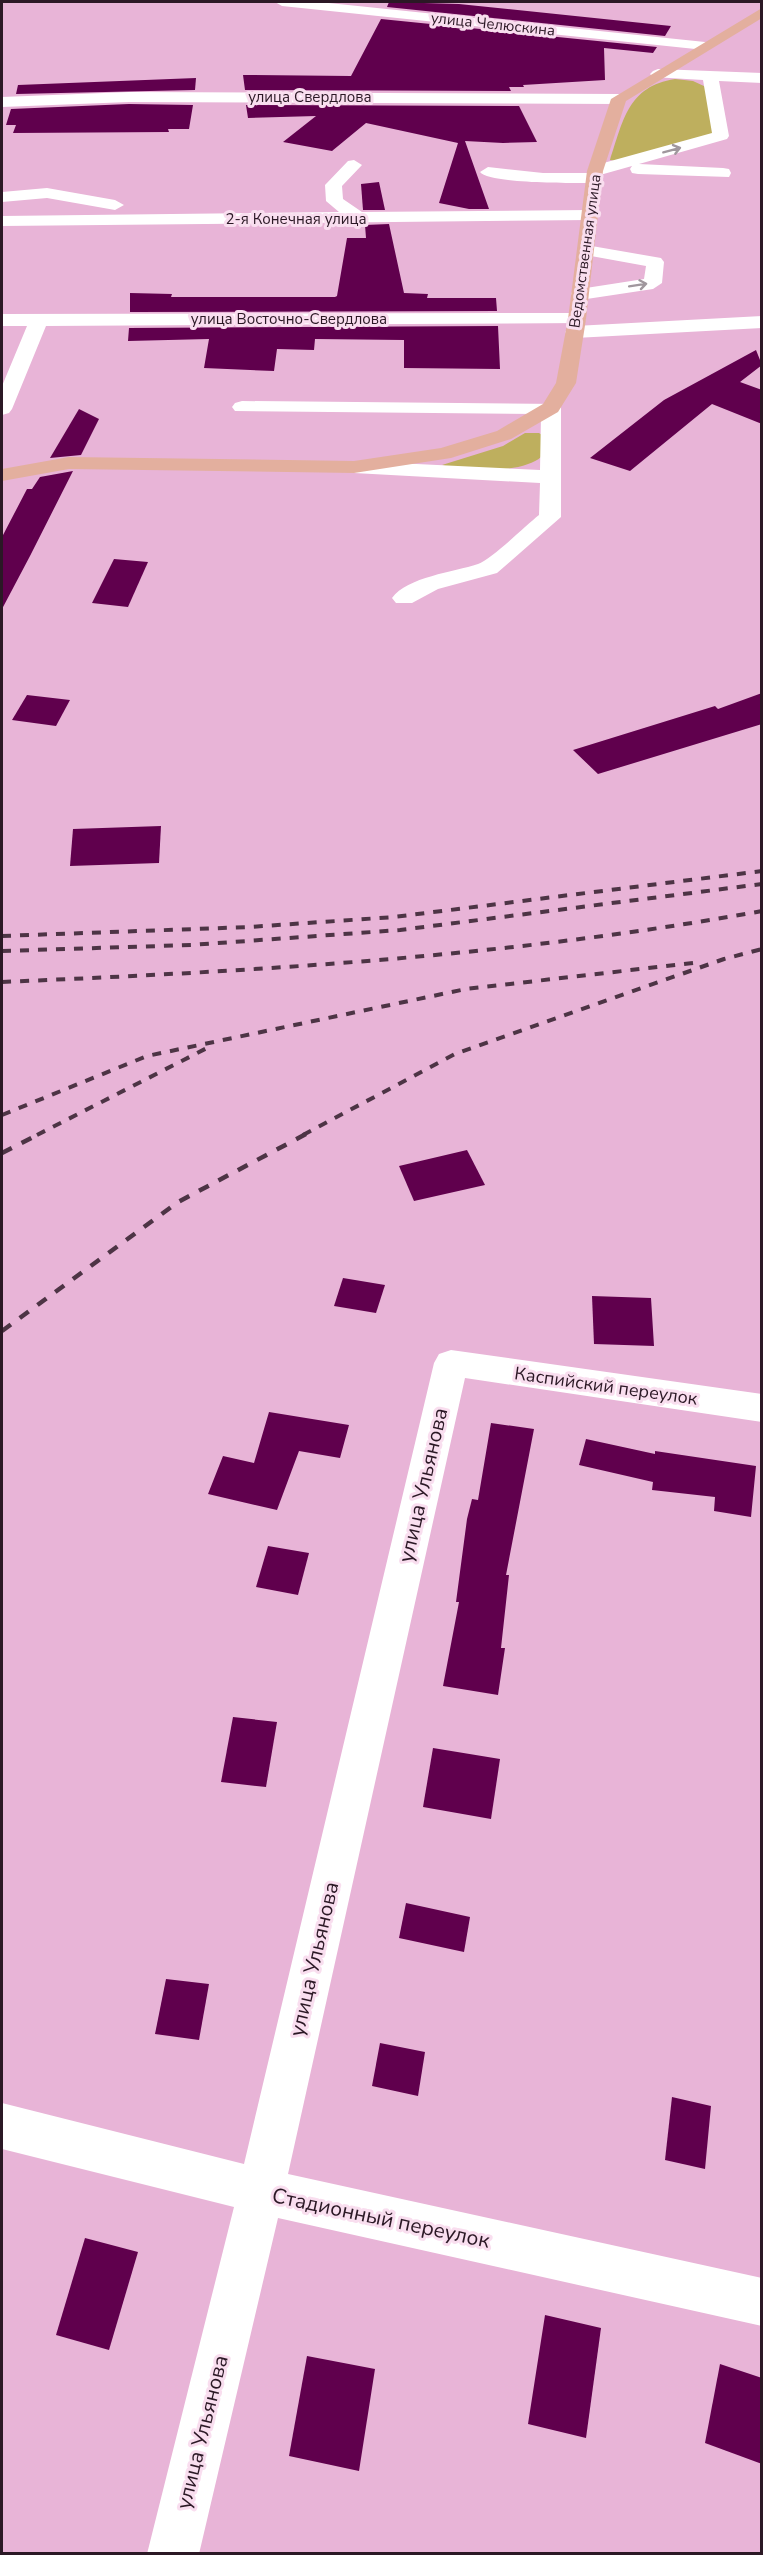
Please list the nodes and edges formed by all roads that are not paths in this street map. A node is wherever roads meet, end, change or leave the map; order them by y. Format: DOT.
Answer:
graph roads {
  1 [pos="282,2"];
  2 [pos="762,12"];
  3 [pos="705,46"];
  4 [pos="658,74"];
  5 [pos="710,76"];
  6 [pos="762,78"];
  7 [pos="619,99"];
  8 [pos="2,102"];
  9 [pos="354,165"];
  10 [pos="488,172"];
  11 [pos="599,172"];
  12 [pos="723,173"];
  13 [pos="2,197"];
  14 [pos="590,215"];
  15 [pos="188,219"];
  16 [pos="360,219"];
  17 [pos="2,221"];
  18 [pos="586,250"];
  19 [pos="580,294"];
  20 [pos="2,320"];
  21 [pos="39,320"];
  22 [pos="762,322"];
  23 [pos="576,325"];
  24 [pos="242,407"];
  25 [pos="551,408"];
  26 [pos="2,409"];
  27 [pos="354,467"];
  28 [pos="2,473"];
  29 [pos="551,477"];
  30 [pos="404,598"];
  31 [pos="451,1363"];
  32 [pos="762,1408"];
  33 [pos="2,2126"];
  34 [pos="261,2191"];
  35 [pos="762,2302"];
  36 [pos="173,2553"];
  1 -- 3 [label="street, улица Челюскина"];
  2 -- 3 [label="main road"];
  3 -- 4 [label="main road"];
  4 -- 5 [label="street"];
  4 -- 7 [label="main road"];
  5 -- 6 [label="street"];
  11 -- 5 [label="street, one-way"];
  7 -- 8 [label="street, улица Свердлова"];
  7 -- 11 [label="main road, Ведомственная улица"];
  9 -- 16 [label="street"];
  10 -- 11 [label="street"];
  11 -- 12 [label="street"];
  11 -- 14 [label="main road, Ведомственная улица"];
  13 -- 15 [label="street"];
  14 -- 16 [label="street, 2-я Конечная улица"];
  14 -- 18 [label="main road, Ведомственная улица"];
  15 -- 16 [label="street, 2-я Конечная улица"];
  15 -- 17 [label="street, 2-я Конечная улица"];
  18 -- 19 [label="main road, Ведомственная улица"];
  19 -- 18 [label="street, one-way"];
  19 -- 23 [label="main road, Ведомственная улица"];
  20 -- 21 [label="street, улица Восточно-Свердлова"];
  21 -- 23 [label="street, улица Восточно-Свердлова"];
  21 -- 26 [label="street"];
  22 -- 23 [label="street, улица Восточно-Свердлова"];
  23 -- 25 [label="main road, Ведомственная улица"];
  24 -- 25 [label="street"];
  25 -- 27 [label="main road, Ведомственная улица"];
  25 -- 29 [label="street"];
  27 -- 28 [label="main road, Ведомственная улица"];
  27 -- 29 [label="street"];
  29 -- 30 [label="street"];
  31 -- 32 [label="street, Каспийский переулок"];
  31 -- 34 [label="street, улица Ульянова"];
  33 -- 34 [label="street, Стадионный переулок"];
  34 -- 35 [label="street, Стадионный переулок"];
  34 -- 36 [label="street, улица Ульянова"];
}
